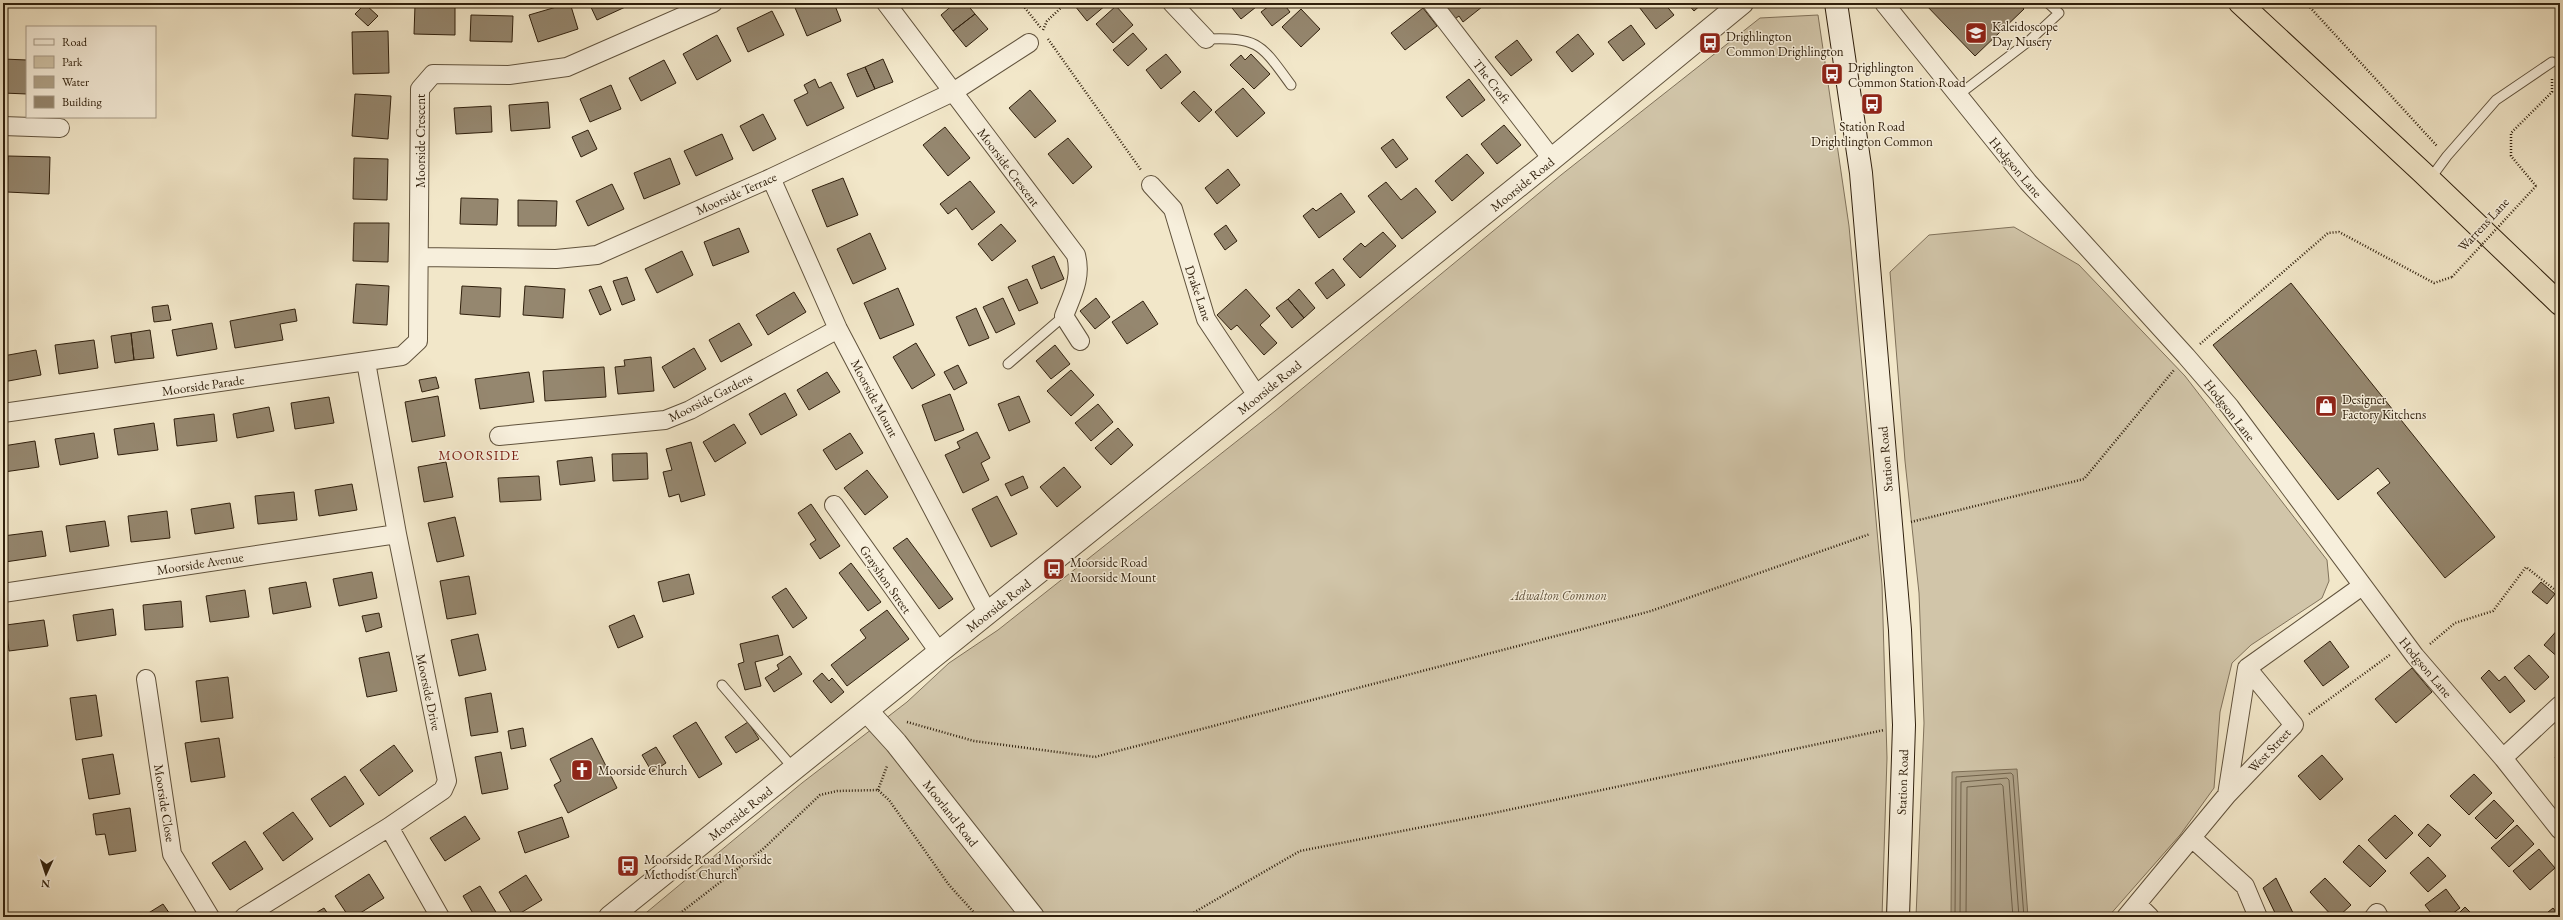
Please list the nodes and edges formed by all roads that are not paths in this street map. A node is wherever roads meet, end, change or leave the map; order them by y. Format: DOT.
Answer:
graph roads {
  1 [pos="713,3"];
  2 [pos="886,3"];
  3 [pos="1172,3"];
  4 [pos="1432,3"];
  5 [pos="1742,3"];
  6 [pos="1836,3"];
  7 [pos="1884,3"];
  8 [pos="2048,3"];
  9 [pos="2240,3"];
  10 [pos="1206,39"];
  11 [pos="1029,43"];
  12 [pos="2552,62"];
  13 [pos="1291,85"];
  14 [pos="953,92"];
  15 [pos="1957,96"];
  16 [pos="3,126"];
  17 [pos="60,128"];
  18 [pos="1552,159"];
  19 [pos="771,178"];
  20 [pos="2430,179"];
  21 [pos="1151,185"];
  22 [pos="420,257"];
  23 [pos="2560,304"];
  24 [pos="1064,316"];
  25 [pos="838,329"];
  26 [pos="1080,341"];
  27 [pos="402,356"];
  28 [pos="366,362"];
  29 [pos="1008,364"];
  30 [pos="1258,397"];
  31 [pos="3,413"];
  32 [pos="499,436"];
  33 [pos="834,505"];
  34 [pos="397,534"];
  35 [pos="2362,586"];
  36 [pos="3,593"];
  37 [pos="988,614"];
  38 [pos="939,652"];
  39 [pos="2246,668"];
  40 [pos="146,679"];
  41 [pos="722,685"];
  42 [pos="2560,705"];
  43 [pos="867,711"];
  44 [pos="2503,758"];
  45 [pos="794,769"];
  46 [pos="2227,795"];
  47 [pos="389,827"];
  48 [pos="2560,830"];
  49 [pos="2192,838"];
  50 [pos="2131,911"];
  51 [pos="210,917"];
  52 [pos="244,917"];
  53 [pos="440,917"];
  54 [pos="610,917"];
  55 [pos="1033,917"];
  56 [pos="1898,917"];
  57 [pos="2150,917"];
  58 [pos="2258,917"];
  59 [pos="2374,917"];
  60 [pos="2379,917"];
  1 -- 22 [label="street, Moorside Crescent"];
  2 -- 14 [label="street, Moorside Crescent"];
  3 -- 10 [label="street"];
  4 -- 18 [label="street, The Croft"];
  5 -- 18 [label="street, Moorside Road"];
  6 -- 56 [label="street, Station Road"];
  7 -- 15 [label="street, Hodgson Lane"];
  8 -- 15 [label="lane"];
  9 -- 20 [label="highway"];
  10 -- 13 [label="lane"];
  11 -- 14 [label="street, Moorside Terrace"];
  12 -- 20 [label="lane"];
  14 -- 19 [label="street, Moorside Terrace"];
  14 -- 24 [label="street, Moorside Crescent"];
  15 -- 35 [label="street, Hodgson Lane"];
  16 -- 17 [label="street"];
  18 -- 30 [label="street, Moorside Road"];
  19 -- 22 [label="street, Moorside Terrace"];
  19 -- 25 [label="street, Moorside Mount"];
  20 -- 23 [label="highway"];
  21 -- 30 [label="street, Drake Lane"];
  22 -- 27 [label="street, Moorside Crescent"];
  24 -- 26 [label="street"];
  24 -- 29 [label="lane"];
  25 -- 32 [label="street, Moorside Gardens"];
  25 -- 37 [label="street, Moorside Mount"];
  27 -- 28 [label="street, Moorside Parade"];
  28 -- 31 [label="street, Moorside Parade"];
  28 -- 34 [label="street, Moorside Drive"];
  30 -- 37 [label="street, Moorside Road"];
  33 -- 38 [label="street, Grayshon Street"];
  34 -- 36 [label="street, Moorside Avenue"];
  34 -- 47 [label="street, Moorside Drive"];
  35 -- 39 [label="street"];
  35 -- 44 [label="street, Hodgson Lane"];
  37 -- 38 [label="street, Moorside Road"];
  38 -- 43 [label="street, Moorside Road"];
  39 -- 46 [label="street, West Street"];
  39 -- 46 [label="street, West Street"];
  40 -- 51 [label="street, Moorside Close"];
  41 -- 45 [label="lane"];
  42 -- 44 [label="street"];
  43 -- 45 [label="street, Moorside Road"];
  43 -- 55 [label="street, Moorland Road"];
  44 -- 48 [label="street, Hodgson Lane"];
  45 -- 54 [label="street, Moorside Road"];
  46 -- 49 [label="street, West Street"];
  47 -- 52 [label="street, Moorside Drive"];
  47 -- 53 [label="street"];
  49 -- 50 [label="street, West Street"];
  49 -- 58 [label="street"];
  50 -- 57 [label="street, West Street"];
  59 -- 60 [label="street"];
}
